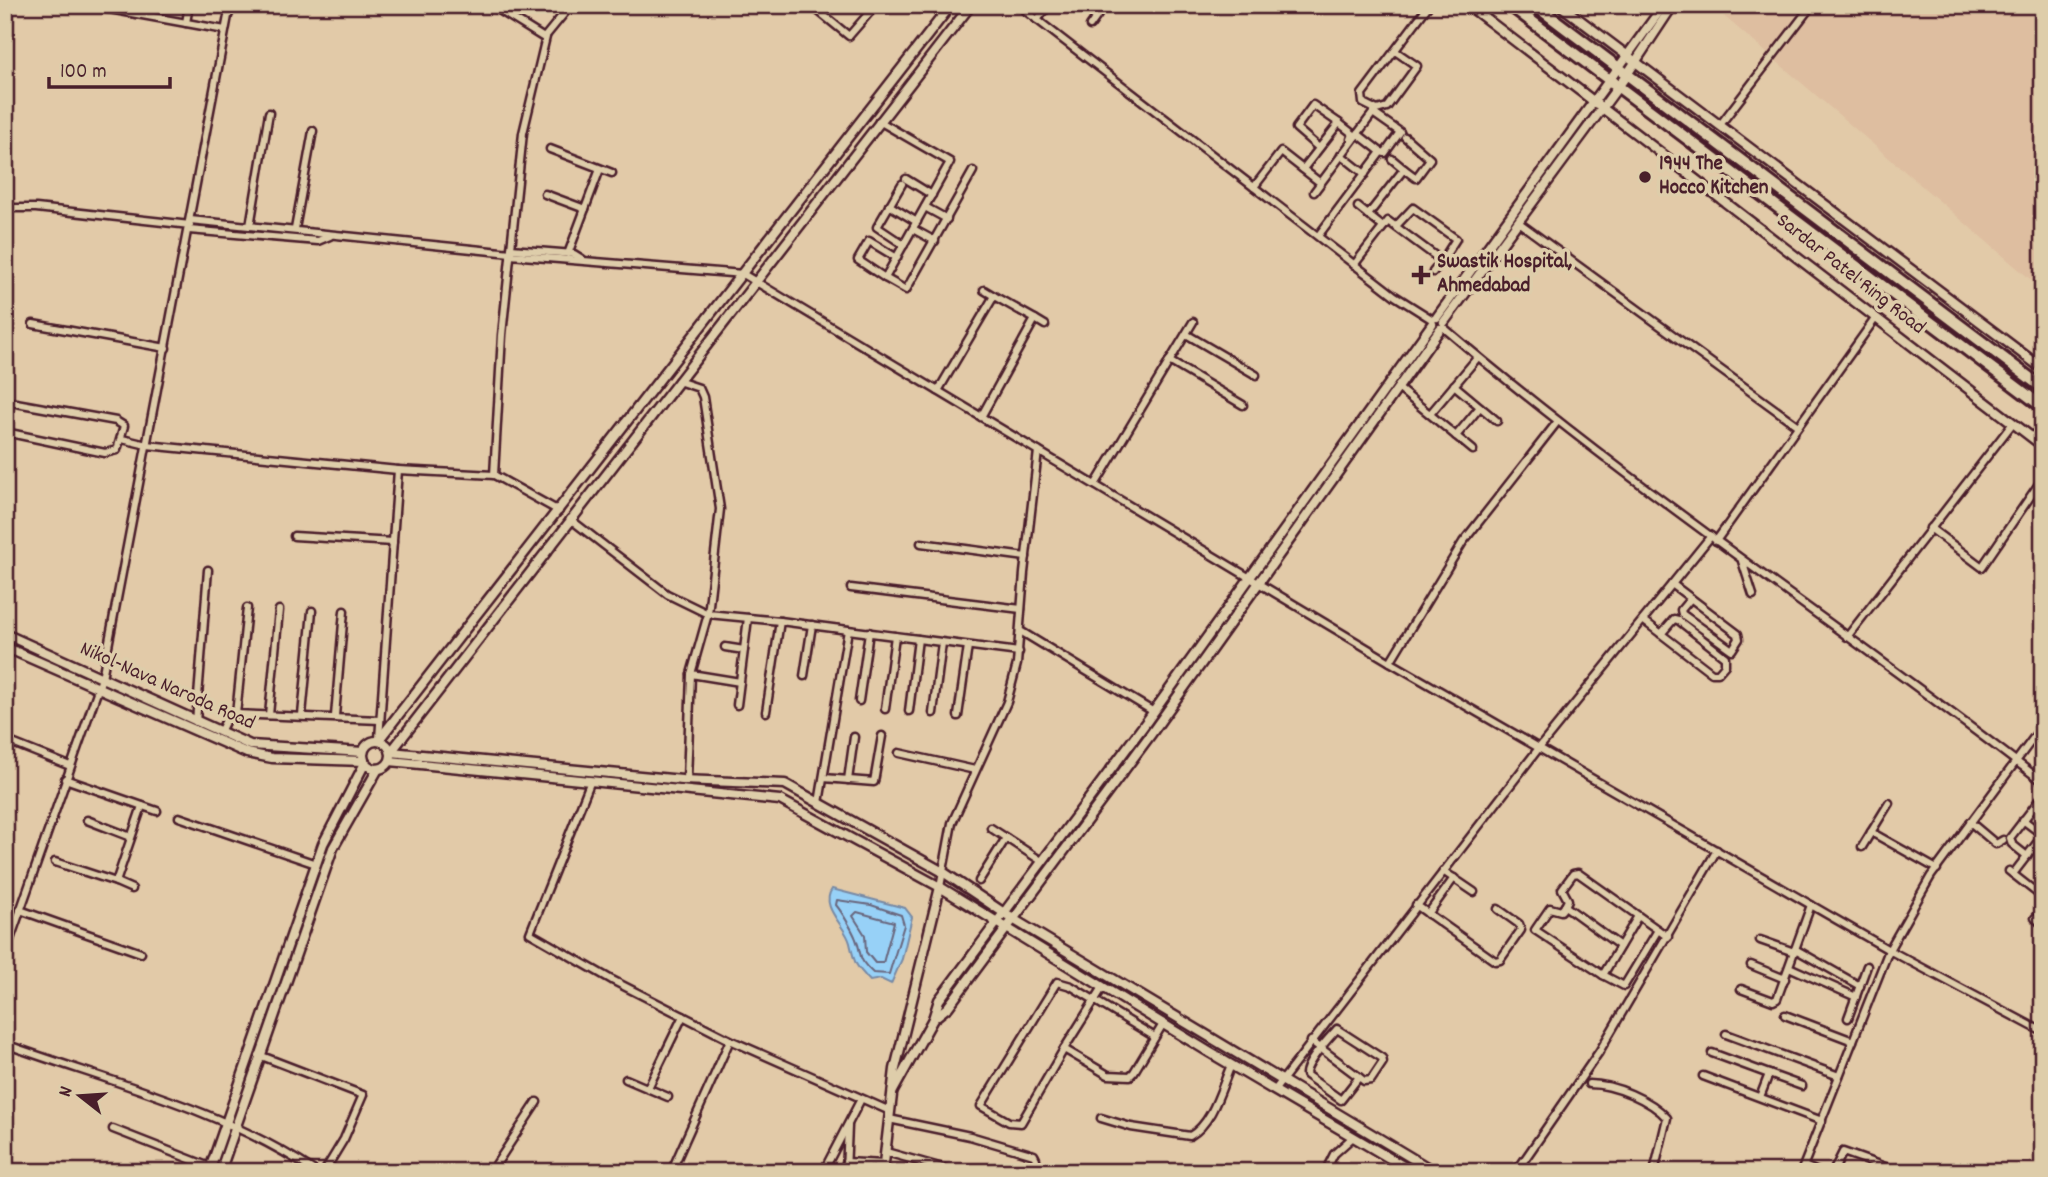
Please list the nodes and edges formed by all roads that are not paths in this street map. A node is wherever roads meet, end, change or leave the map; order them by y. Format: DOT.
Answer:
graph roads {
  1 [pos="87,5"];
  2 [pos="189,5"];
  3 [pos="233,5"];
  4 [pos="491,5"];
  5 [pos="571,5"];
  6 [pos="811,5"];
  7 [pos="876,5"];
  8 [pos="951,5"];
  9 [pos="971,5"];
  10 [pos="1018,5"];
  11 [pos="1049,5"];
  12 [pos="1105,5"];
  13 [pos="1429,5"];
  14 [pos="1468,5"];
  15 [pos="1510,5"];
  16 [pos="1535,5"];
  17 [pos="1560,5"];
  18 [pos="1664,5"];
  19 [pos="1672,5"];
  20 [pos="1812,5"];
  21 [pos="1037,20"];
  22 [pos="186,23"];
  23 [pos="1090,26"];
  24 [pos="225,30"];
  25 [pos="546,37"];
  26 [pos="1395,51"];
  27 [pos="1631,60"];
  28 [pos="1622,73"];
  29 [pos="1613,83"];
  30 [pos="1594,99"];
  31 [pos="1602,107"];
  32 [pos="269,113"];
  33 [pos="879,121"];
  34 [pos="1339,123"];
  35 [pos="1720,125"];
  36 [pos="313,131"];
  37 [pos="1358,134"];
  38 [pos="1405,137"];
  39 [pos="1319,148"];
  40 [pos="550,149"];
  41 [pos="1381,152"];
  42 [pos="1341,155"];
  43 [pos="1392,159"];
  44 [pos="600,169"];
  45 [pos="1303,169"];
  46 [pos="1404,169"];
  47 [pos="973,171"];
  48 [pos="612,173"];
  49 [pos="1365,174"];
  50 [pos="1318,181"];
  51 [pos="1254,187"];
  52 [pos="545,194"];
  53 [pos="932,195"];
  54 [pos="889,205"];
  55 [pos="925,207"];
  56 [pos="1357,207"];
  57 [pos="5,208"];
  58 [pos="585,209"];
  59 [pos="1368,215"];
  60 [pos="947,219"];
  61 [pos="1518,222"];
  62 [pos="190,225"];
  63 [pos="915,225"];
  64 [pos="250,226"];
  65 [pos="1396,226"];
  66 [pos="1383,227"];
  67 [pos="295,229"];
  68 [pos="330,236"];
  69 [pos="1318,236"];
  70 [pos="935,241"];
  71 [pos="904,245"];
  72 [pos="511,252"];
  73 [pos="568,254"];
  74 [pos="897,258"];
  75 [pos="582,259"];
  76 [pos="1442,261"];
  77 [pos="1354,265"];
  78 [pos="1433,272"];
  79 [pos="743,274"];
  80 [pos="885,278"];
  81 [pos="755,282"];
  82 [pos="984,290"];
  83 [pos="994,296"];
  84 [pos="1035,319"];
  85 [pos="1875,319"];
  86 [pos="1193,321"];
  87 [pos="1438,323"];
  88 [pos="33,324"];
  89 [pos="1045,325"];
  90 [pos="1186,334"];
  91 [pos="166,348"];
  92 [pos="1478,357"];
  93 [pos="1169,361"];
  94 [pos="2043,369"];
  95 [pos="1256,375"];
  96 [pos="678,380"];
  97 [pos="1454,385"];
  98 [pos="1398,388"];
  99 [pos="2043,388"];
  100 [pos="938,391"];
  101 [pos="5,401"];
  102 [pos="1243,405"];
  103 [pos="1480,407"];
  104 [pos="2043,407"];
  105 [pos="1430,414"];
  106 [pos="981,417"];
  107 [pos="1497,421"];
  108 [pos="1558,421"];
  109 [pos="2013,424"];
  110 [pos="1798,426"];
  111 [pos="5,432"];
  112 [pos="1456,436"];
  113 [pos="122,439"];
  114 [pos="147,445"];
  115 [pos="2043,446"];
  116 [pos="1473,450"];
  117 [pos="1038,451"];
  118 [pos="398,470"];
  119 [pos="494,475"];
  120 [pos="2043,478"];
  121 [pos="1095,485"];
  122 [pos="559,511"];
  123 [pos="570,519"];
  124 [pos="1930,528"];
  125 [pos="294,536"];
  126 [pos="1713,538"];
  127 [pos="393,542"];
  128 [pos="921,543"];
  129 [pos="1026,557"];
  130 [pos="1742,561"];
  131 [pos="208,570"];
  132 [pos="1250,578"];
  133 [pos="1259,583"];
  134 [pos="1672,584"];
  135 [pos="852,589"];
  136 [pos="1752,595"];
  137 [pos="1691,598"];
  138 [pos="247,608"];
  139 [pos="1021,609"];
  140 [pos="279,610"];
  141 [pos="312,611"];
  142 [pos="344,611"];
  143 [pos="708,614"];
  144 [pos="748,618"];
  145 [pos="1643,620"];
  146 [pos="780,621"];
  147 [pos="812,625"];
  148 [pos="848,630"];
  149 [pos="869,632"];
  150 [pos="1021,632"];
  151 [pos="5,634"];
  152 [pos="1661,634"];
  153 [pos="895,636"];
  154 [pos="1847,637"];
  155 [pos="918,639"];
  156 [pos="942,643"];
  157 [pos="968,646"];
  158 [pos="5,647"];
  159 [pos="725,648"];
  160 [pos="744,650"];
  161 [pos="1018,652"];
  162 [pos="1390,662"];
  163 [pos="691,674"];
  164 [pos="804,676"];
  165 [pos="102,678"];
  166 [pos="740,681"];
  167 [pos="98,690"];
  168 [pos="859,701"];
  169 [pos="737,705"];
  170 [pos="885,709"];
  171 [pos="909,711"];
  172 [pos="766,712"];
  173 [pos="1154,712"];
  174 [pos="236,713"];
  175 [pos="933,713"];
  176 [pos="269,715"];
  177 [pos="302,715"];
  178 [pos="335,716"];
  179 [pos="958,716"];
  180 [pos="380,720"];
  181 [pos="196,721"];
  182 [pos="2043,725"];
  183 [pos="195,732"];
  184 [pos="220,732"];
  185 [pos="882,736"];
  186 [pos="855,737"];
  187 [pos="5,740"];
  188 [pos="379,741"];
  189 [pos="1539,748"];
  190 [pos="391,752"];
  191 [pos="899,752"];
  192 [pos="364,759"];
  193 [pos="390,761"];
  194 [pos="2016,761"];
  195 [pos="70,766"];
  196 [pos="378,769"];
  197 [pos="975,770"];
  198 [pos="824,778"];
  199 [pos="65,779"];
  200 [pos="687,780"];
  201 [pos="848,780"];
  202 [pos="2043,782"];
  203 [pos="590,783"];
  204 [pos="2043,795"];
  205 [pos="818,803"];
  206 [pos="1888,803"];
  207 [pos="142,806"];
  208 [pos="158,811"];
  209 [pos="179,817"];
  210 [pos="87,820"];
  211 [pos="2023,820"];
  212 [pos="1970,822"];
  213 [pos="991,828"];
  214 [pos="1871,832"];
  215 [pos="2043,835"];
  216 [pos="131,837"];
  217 [pos="1006,838"];
  218 [pos="2003,840"];
  219 [pos="1862,847"];
  220 [pos="1717,850"];
  221 [pos="2027,856"];
  222 [pos="55,862"];
  223 [pos="1043,862"];
  224 [pos="316,864"];
  225 [pos="1937,869"];
  226 [pos="1443,871"];
  227 [pos="943,872"];
  228 [pos="1454,878"];
  229 [pos="978,881"];
  230 [pos="116,882"];
  231 [pos="940,887"];
  232 [pos="132,889"];
  233 [pos="1474,892"];
  234 [pos="2037,893"];
  235 [pos="1416,905"];
  236 [pos="1811,905"];
  237 [pos="1565,906"];
  238 [pos="1498,909"];
  239 [pos="20,910"];
  240 [pos="1005,913"];
  241 [pos="1428,914"];
  242 [pos="1638,916"];
  243 [pos="2035,918"];
  244 [pos="1013,919"];
  245 [pos="1003,924"];
  246 [pos="2043,925"];
  247 [pos="1657,930"];
  248 [pos="1668,937"];
  249 [pos="1760,940"];
  250 [pos="1620,946"];
  251 [pos="1794,950"];
  252 [pos="1889,950"];
  253 [pos="141,953"];
  254 [pos="5,954"];
  255 [pos="1751,965"];
  256 [pos="1867,966"];
  257 [pos="1788,967"];
  258 [pos="1603,975"];
  259 [pos="1784,979"];
  260 [pos="1103,987"];
  261 [pos="1741,989"];
  262 [pos="1858,991"];
  263 [pos="1871,996"];
  264 [pos="1094,1000"];
  265 [pos="1785,1015"];
  266 [pos="683,1016"];
  267 [pos="1848,1018"];
  268 [pos="1163,1024"];
  269 [pos="2043,1032"];
  270 [pos="1726,1034"];
  271 [pos="1155,1037"];
  272 [pos="730,1040"];
  273 [pos="1311,1041"];
  274 [pos="1853,1041"];
  275 [pos="5,1044"];
  276 [pos="1064,1049"];
  277 [pos="1321,1049"];
  278 [pos="1712,1053"];
  279 [pos="260,1055"];
  280 [pos="1231,1065"];
  281 [pos="1769,1074"];
  282 [pos="1703,1076"];
  283 [pos="1839,1076"];
  284 [pos="1360,1077"];
  285 [pos="626,1079"];
  286 [pos="1281,1081"];
  287 [pos="1589,1084"];
  288 [pos="1802,1086"];
  289 [pos="648,1088"];
  290 [pos="1274,1090"];
  291 [pos="893,1091"];
  292 [pos="668,1097"];
  293 [pos="1760,1097"];
  294 [pos="862,1099"];
  295 [pos="537,1102"];
  296 [pos="890,1115"];
  297 [pos="1101,1118"];
  298 [pos="1822,1121"];
  299 [pos="225,1122"];
  300 [pos="849,1124"];
  301 [pos="235,1125"];
  302 [pos="113,1129"];
  303 [pos="1353,1137"];
  304 [pos="886,1152"];
  305 [pos="846,1162"];
  306 [pos="884,1168"];
  307 [pos="209,1169"];
  308 [pos="1802,1169"];
  309 [pos="220,1172"];
  310 [pos="316,1172"];
  311 [pos="324,1172"];
  312 [pos="491,1172"];
  313 [pos="671,1172"];
  314 [pos="822,1172"];
  315 [pos="846,1172"];
  316 [pos="957,1172"];
  317 [pos="1033,1172"];
  318 [pos="1325,1172"];
  319 [pos="1413,1172"];
  320 [pos="1435,1172"];
  321 [pos="1516,1172"];
  322 [pos="1654,1172"];
  323 [pos="1818,1172"];
  324 [pos="1833,1172"];
  325 [pos="1899,1172"];
  1 -- 22 [label="street"];
  2 -- 22 [label="street"];
  3 -- 24 [label="street"];
  4 -- 25 [label="street"];
  5 -- 25 [label="street"];
  6 -- 7 [label="street"];
  8 -- 79 [label="street"];
  9 -- 33 [label="street"];
  10 -- 21 [label="street"];
  11 -- 21 [label="street"];
  12 -- 23 [label="street"];
  13 -- 26 [label="street"];
  14 -- 30 [label="street, Sardar Patel Ring Road"];
  15 -- 29 [label="highway, Sardar Patel Ring Road"];
  16 -- 28 [label="highway, Sardar Patel Ring Road"];
  17 -- 27 [label="street, Sardar Patel Ring Road"];
  18 -- 27 [label="street"];
  19 -- 27 [label="street"];
  20 -- 35 [label="street"];
  21 -- 51 [label="street"];
  22 -- 24 [label="street"];
  24 -- 62 [label="street"];
  25 -- 72 [label="street"];
  26 -- 26 [label="street"];
  27 -- 28 [label="street"];
  27 -- 35 [label="street, Sardar Patel Ring Road"];
  28 -- 29 [label="street"];
  28 -- 99 [label="highway, Sardar Patel Ring Road"];
  29 -- 30 [label="street"];
  29 -- 31 [label="street"];
  29 -- 104 [label="highway, Sardar Patel Ring Road"];
  30 -- 31 [label="street, Sardar Patel Ring Road"];
  30 -- 87 [label="street"];
  31 -- 61 [label="street"];
  31 -- 85 [label="street, Sardar Patel Ring Road"];
  32 -- 64 [label="street"];
  33 -- 53 [label="street"];
  33 -- 81 [label="street"];
  34 -- 39 [label="street"];
  34 -- 39 [label="street"];
  34 -- 50 [label="street"];
  35 -- 94 [label="street, Sardar Patel Ring Road"];
  36 -- 67 [label="street"];
  37 -- 41 [label="street"];
  37 -- 41 [label="street"];
  37 -- 42 [label="street"];
  38 -- 46 [label="street"];
  39 -- 45 [label="street"];
  40 -- 44 [label="street"];
  41 -- 49 [label="street"];
  42 -- 49 [label="street"];
  42 -- 50 [label="street"];
  43 -- 46 [label="street"];
  44 -- 48 [label="street"];
  44 -- 58 [label="street"];
  45 -- 50 [label="street"];
  45 -- 51 [label="street"];
  46 -- 59 [label="street"];
  47 -- 60 [label="street"];
  49 -- 69 [label="street"];
  51 -- 69 [label="street"];
  52 -- 58 [label="street"];
  53 -- 54 [label="street"];
  53 -- 55 [label="street"];
  54 -- 63 [label="street"];
  54 -- 71 [label="street"];
  55 -- 60 [label="street"];
  55 -- 63 [label="street"];
  56 -- 59 [label="street"];
  57 -- 62 [label="street"];
  58 -- 73 [label="street"];
  59 -- 66 [label="street"];
  60 -- 70 [label="street"];
  61 -- 87 [label="street"];
  61 -- 110 [label="street"];
  62 -- 64 [label="street"];
  62 -- 68 [label="street"];
  62 -- 91 [label="street"];
  63 -- 70 [label="street"];
  63 -- 71 [label="street"];
  64 -- 67 [label="street"];
  65 -- 66 [label="street"];
  65 -- 76 [label="street"];
  65 -- 76 [label="street"];
  66 -- 77 [label="street"];
  67 -- 68 [label="street"];
  68 -- 72 [label="street"];
  69 -- 77 [label="street"];
  70 -- 80 [label="street"];
  71 -- 74 [label="street"];
  72 -- 73 [label="street"];
  72 -- 75 [label="street"];
  72 -- 119 [label="street"];
  73 -- 75 [label="street"];
  74 -- 80 [label="street"];
  74 -- 80 [label="street"];
  75 -- 79 [label="street"];
  76 -- 78 [label="street"];
  77 -- 87 [label="street"];
  79 -- 81 [label="street"];
  79 -- 122 [label="street"];
  81 -- 96 [label="street"];
  81 -- 100 [label="street"];
  82 -- 83 [label="street"];
  83 -- 84 [label="street"];
  83 -- 100 [label="street"];
  84 -- 89 [label="street"];
  84 -- 106 [label="street"];
  85 -- 109 [label="street, Sardar Patel Ring Road"];
  85 -- 110 [label="street"];
  86 -- 90 [label="street"];
  87 -- 92 [label="street"];
  87 -- 98 [label="street"];
  87 -- 132 [label="street"];
  88 -- 91 [label="street"];
  90 -- 93 [label="street"];
  90 -- 95 [label="street"];
  91 -- 114 [label="street"];
  92 -- 97 [label="street"];
  92 -- 108 [label="street"];
  93 -- 102 [label="street"];
  93 -- 121 [label="street"];
  96 -- 123 [label="street"];
  96 -- 143 [label="street"];
  97 -- 103 [label="street"];
  97 -- 105 [label="street"];
  98 -- 105 [label="street"];
  98 -- 133 [label="street"];
  100 -- 106 [label="street"];
  101 -- 113 [label="street"];
  103 -- 107 [label="street"];
  103 -- 112 [label="street"];
  105 -- 112 [label="street"];
  106 -- 117 [label="street"];
  108 -- 126 [label="street"];
  108 -- 162 [label="street"];
  109 -- 115 [label="street, Sardar Patel Ring Road"];
  109 -- 124 [label="street"];
  110 -- 126 [label="street"];
  111 -- 113 [label="street"];
  112 -- 116 [label="street"];
  113 -- 114 [label="street"];
  114 -- 118 [label="street"];
  114 -- 165 [label="street"];
  117 -- 121 [label="street"];
  117 -- 129 [label="street"];
  118 -- 119 [label="street"];
  118 -- 127 [label="street"];
  119 -- 122 [label="street"];
  120 -- 124 [label="street"];
  121 -- 132 [label="street"];
  122 -- 188 [label="street"];
  123 -- 143 [label="street"];
  123 -- 190 [label="street"];
  124 -- 154 [label="street"];
  125 -- 127 [label="street"];
  126 -- 130 [label="street"];
  126 -- 134 [label="street"];
  127 -- 180 [label="street"];
  128 -- 129 [label="street"];
  129 -- 139 [label="street"];
  130 -- 136 [label="street"];
  130 -- 154 [label="street"];
  131 -- 181 [label="street"];
  132 -- 133 [label="street"];
  132 -- 173 [label="street"];
  133 -- 162 [label="street"];
  133 -- 244 [label="street"];
  134 -- 137 [label="street"];
  134 -- 145 [label="street"];
  135 -- 139 [label="street"];
  137 -- 137 [label="street"];
  138 -- 174 [label="street"];
  139 -- 150 [label="street"];
  140 -- 176 [label="street"];
  141 -- 177 [label="street"];
  142 -- 178 [label="street"];
  143 -- 144 [label="street"];
  143 -- 163 [label="street"];
  144 -- 146 [label="street"];
  144 -- 160 [label="street"];
  145 -- 152 [label="street"];
  145 -- 189 [label="street"];
  146 -- 147 [label="street"];
  146 -- 172 [label="street"];
  147 -- 148 [label="street"];
  147 -- 164 [label="street"];
  148 -- 149 [label="street"];
  148 -- 198 [label="street"];
  149 -- 153 [label="street"];
  149 -- 168 [label="street"];
  150 -- 161 [label="street"];
  150 -- 173 [label="street"];
  151 -- 165 [label="street, Nikol-Nava Naroda Road"];
  152 -- 152 [label="street"];
  153 -- 155 [label="street"];
  153 -- 170 [label="street"];
  154 -- 194 [label="street"];
  155 -- 156 [label="street"];
  155 -- 171 [label="street"];
  156 -- 157 [label="street"];
  156 -- 175 [label="street"];
  157 -- 161 [label="street"];
  157 -- 179 [label="street"];
  158 -- 167 [label="street"];
  159 -- 160 [label="street"];
  160 -- 166 [label="street"];
  161 -- 197 [label="street"];
  162 -- 189 [label="street"];
  163 -- 166 [label="street"];
  163 -- 200 [label="street"];
  165 -- 167 [label="street"];
  165 -- 181 [label="street, Nikol-Nava Naroda Road"];
  166 -- 169 [label="street"];
  167 -- 183 [label="street"];
  167 -- 195 [label="street"];
  173 -- 223 [label="street"];
  174 -- 176 [label="street"];
  174 -- 184 [label="street"];
  176 -- 177 [label="street"];
  177 -- 178 [label="street"];
  178 -- 180 [label="street"];
  180 -- 188 [label="street"];
  181 -- 183 [label="street"];
  181 -- 184 [label="street, Nikol-Nava Naroda Road"];
  182 -- 194 [label="street"];
  183 -- 192 [label="street"];
  184 -- 192 [label="street, Nikol-Nava Naroda Road"];
  185 -- 201 [label="street"];
  186 -- 201 [label="street"];
  187 -- 195 [label="street"];
  188 -- 190 [label="street"];
  188 -- 192 [label="street"];
  189 -- 220 [label="street"];
  189 -- 226 [label="street"];
  190 -- 193 [label="street"];
  190 -- 200 [label="street"];
  191 -- 197 [label="street"];
  192 -- 196 [label="street"];
  192 -- 224 [label="street"];
  193 -- 196 [label="street"];
  193 -- 203 [label="street"];
  194 -- 202 [label="street"];
  194 -- 212 [label="street"];
  195 -- 199 [label="street"];
  196 -- 279 [label="street"];
  197 -- 227 [label="street"];
  198 -- 201 [label="street"];
  198 -- 205 [label="street"];
  199 -- 207 [label="street"];
  199 -- 239 [label="street"];
  200 -- 205 [label="street"];
  203 -- 231 [label="street"];
  203 -- 266 [label="street"];
  204 -- 211 [label="street"];
  205 -- 227 [label="street"];
  206 -- 214 [label="street"];
  207 -- 208 [label="street"];
  207 -- 216 [label="street"];
  209 -- 224 [label="street"];
  210 -- 216 [label="street"];
  211 -- 215 [label="street"];
  211 -- 221 [label="street"];
  212 -- 218 [label="street"];
  212 -- 225 [label="street"];
  213 -- 217 [label="street"];
  214 -- 219 [label="street"];
  214 -- 225 [label="street"];
  215 -- 221 [label="street"];
  216 -- 230 [label="street"];
  217 -- 223 [label="street"];
  217 -- 229 [label="street"];
  220 -- 236 [label="street"];
  220 -- 248 [label="street"];
  221 -- 234 [label="street"];
  222 -- 230 [label="street"];
  223 -- 240 [label="street"];
  224 -- 299 [label="street"];
  225 -- 252 [label="street"];
  226 -- 228 [label="street"];
  226 -- 235 [label="street"];
  227 -- 231 [label="street"];
  227 -- 240 [label="street"];
  228 -- 233 [label="street"];
  228 -- 241 [label="street"];
  230 -- 232 [label="street"];
  231 -- 245 [label="street"];
  231 -- 291 [label="street"];
  235 -- 241 [label="street"];
  235 -- 273 [label="street"];
  236 -- 251 [label="street"];
  236 -- 252 [label="street"];
  237 -- 242 [label="street"];
  237 -- 250 [label="street"];
  237 -- 258 [label="street"];
  238 -- 241 [label="street"];
  239 -- 253 [label="street"];
  239 -- 254 [label="street"];
  240 -- 244 [label="street"];
  240 -- 245 [label="street"];
  242 -- 247 [label="street"];
  242 -- 250 [label="street"];
  243 -- 246 [label="street"];
  244 -- 245 [label="street"];
  244 -- 286 [label="street"];
  245 -- 260 [label="street"];
  245 -- 291 [label="street"];
  247 -- 248 [label="street"];
  247 -- 258 [label="street"];
  248 -- 321 [label="street"];
  249 -- 251 [label="street"];
  250 -- 258 [label="street"];
  251 -- 257 [label="street"];
  251 -- 262 [label="street"];
  252 -- 263 [label="street"];
  252 -- 269 [label="street"];
  255 -- 259 [label="street"];
  256 -- 262 [label="street"];
  257 -- 259 [label="street"];
  257 -- 262 [label="street"];
  259 -- 261 [label="street"];
  260 -- 264 [label="street"];
  260 -- 268 [label="street"];
  262 -- 263 [label="street"];
  262 -- 267 [label="street"];
  263 -- 274 [label="street"];
  264 -- 271 [label="street"];
  264 -- 276 [label="street"];
  264 -- 276 [label="street"];
  265 -- 274 [label="street"];
  266 -- 272 [label="street"];
  266 -- 289 [label="street"];
  268 -- 271 [label="street"];
  268 -- 280 [label="street"];
  270 -- 283 [label="street"];
  271 -- 276 [label="street"];
  272 -- 294 [label="street"];
  272 -- 313 [label="street"];
  273 -- 277 [label="street"];
  273 -- 286 [label="street"];
  274 -- 283 [label="street"];
  275 -- 299 [label="street"];
  277 -- 284 [label="street"];
  277 -- 284 [label="street"];
  277 -- 284 [label="street"];
  278 -- 281 [label="street"];
  279 -- 301 [label="street"];
  279 -- 311 [label="street"];
  280 -- 290 [label="street"];
  280 -- 297 [label="street"];
  281 -- 288 [label="street"];
  281 -- 293 [label="street"];
  282 -- 293 [label="street"];
  283 -- 298 [label="street"];
  285 -- 289 [label="street"];
  286 -- 290 [label="street"];
  286 -- 320 [label="street"];
  287 -- 322 [label="street"];
  289 -- 292 [label="street"];
  290 -- 303 [label="street"];
  291 -- 296 [label="street"];
  293 -- 298 [label="street"];
  294 -- 296 [label="street"];
  294 -- 300 [label="street"];
  295 -- 312 [label="street"];
  296 -- 304 [label="street"];
  296 -- 317 [label="street"];
  298 -- 308 [label="street"];
  299 -- 301 [label="street"];
  299 -- 307 [label="street"];
  300 -- 305 [label="street"];
  300 -- 314 [label="street"];
  301 -- 309 [label="street"];
  301 -- 310 [label="street"];
  302 -- 307 [label="street"];
  303 -- 318 [label="street"];
  303 -- 319 [label="street"];
  304 -- 306 [label="street"];
  304 -- 316 [label="street"];
  305 -- 306 [label="street"];
  305 -- 315 [label="street"];
  308 -- 323 [label="street"];
  324 -- 325 [label="street"];
}
